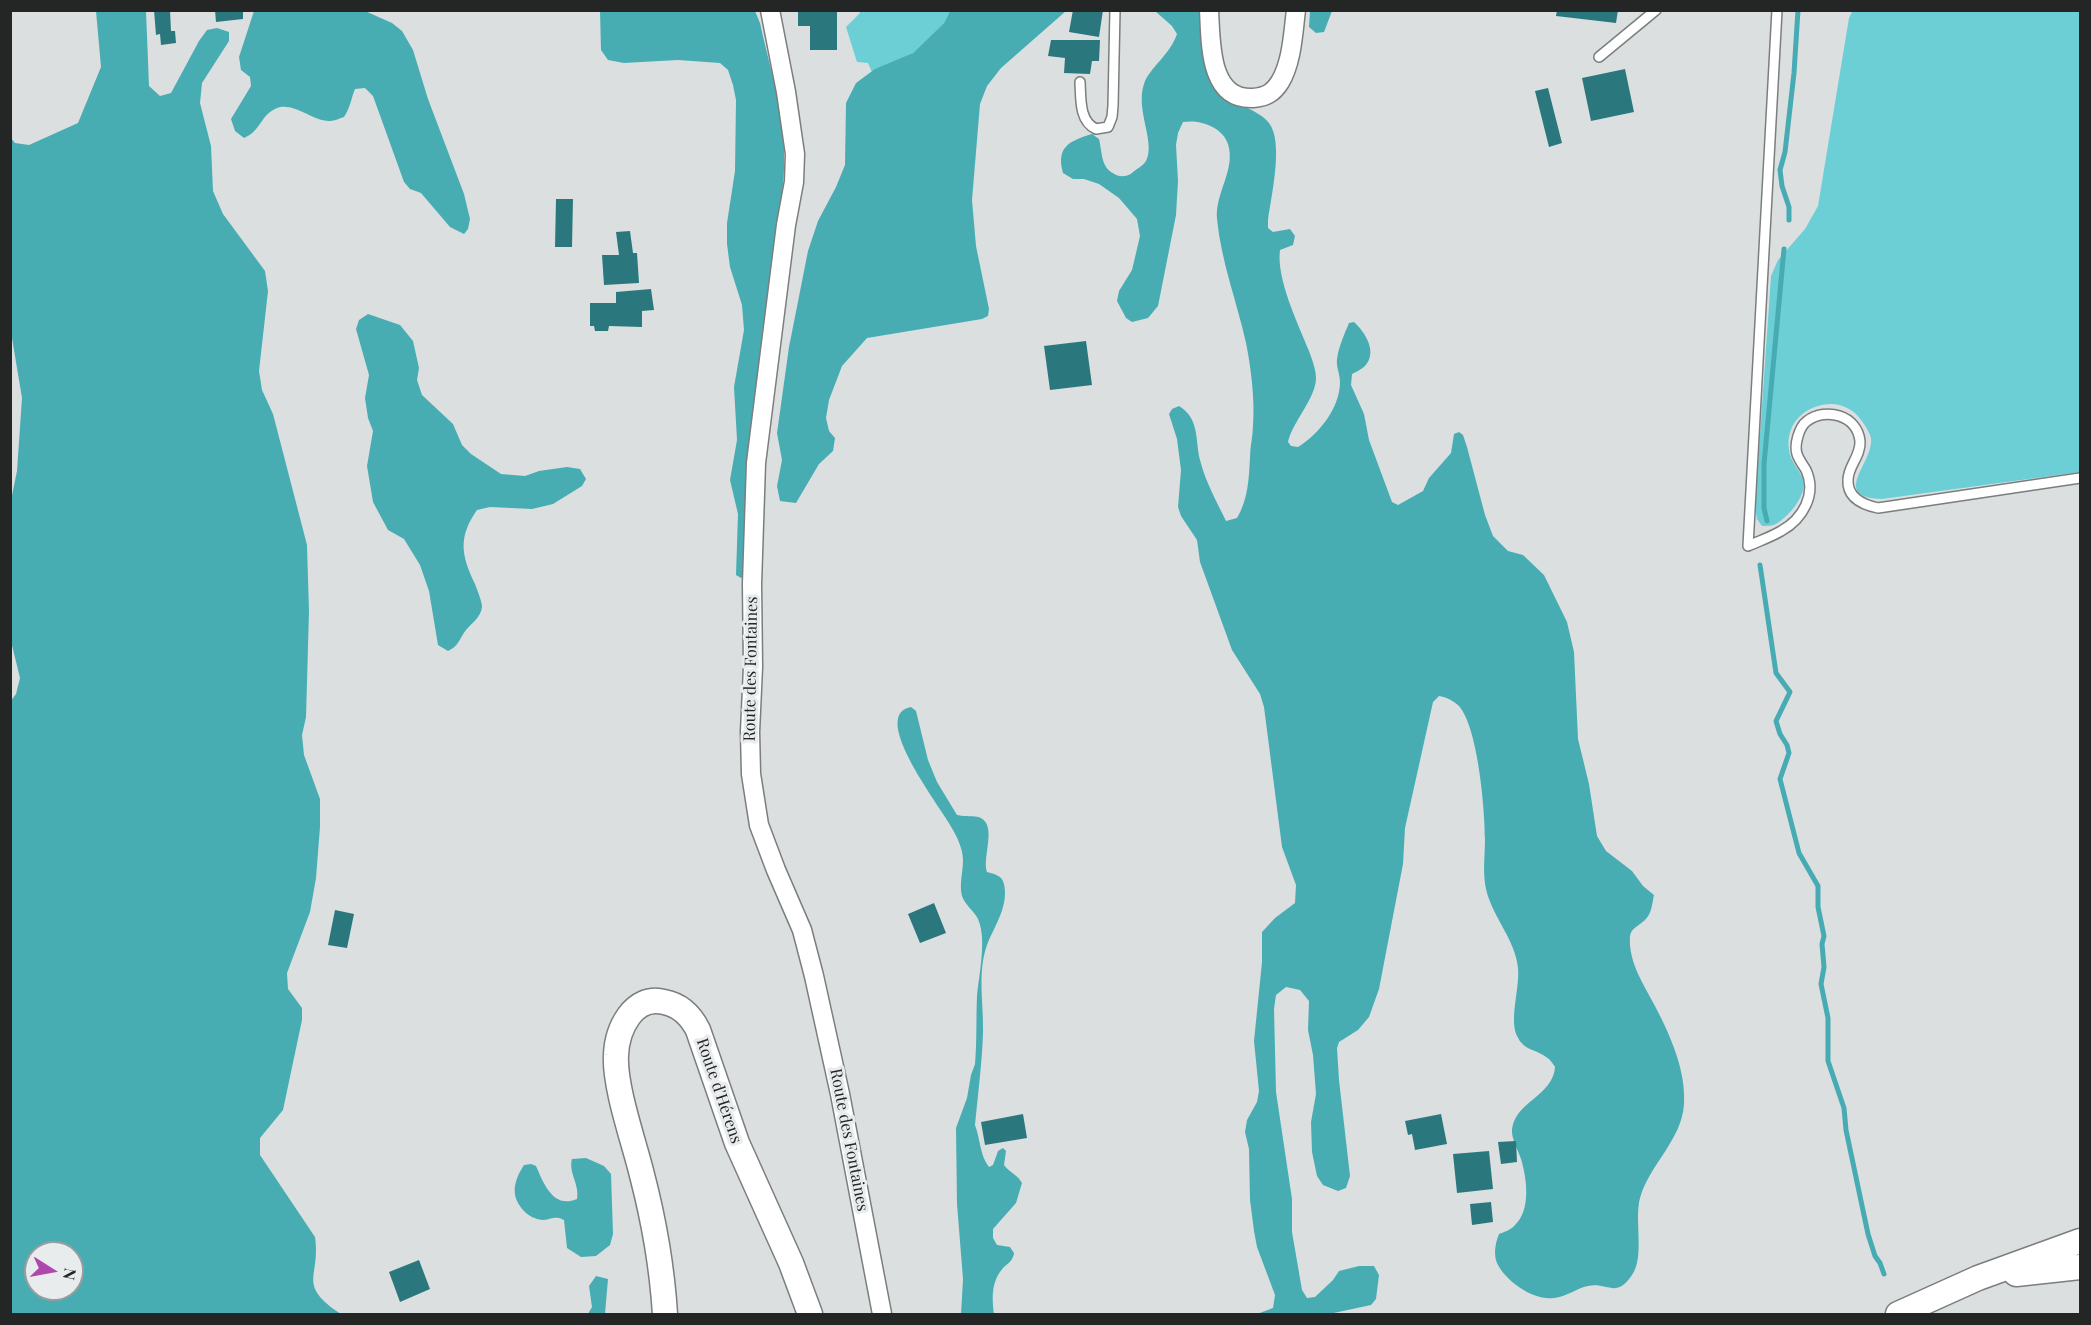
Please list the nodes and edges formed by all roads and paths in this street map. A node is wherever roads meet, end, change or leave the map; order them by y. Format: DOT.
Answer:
graph roads {
  1 [pos="770,10"];
  2 [pos="1115,10"];
  3 [pos="1209,10"];
  4 [pos="1296,10"];
  5 [pos="1656,10"];
  6 [pos="1777,10"];
  7 [pos="1599,57"];
  8 [pos="1080,82"];
  9 [pos="2080,478"];
  10 [pos="2080,1241"];
  11 [pos="2080,1267"];
  12 [pos="1978,1278"];
  13 [pos="665,1314"];
  14 [pos="810,1314"];
  15 [pos="882,1314"];
  16 [pos="1898,1314"];
  1 -- 15 [label="street, Route des Fontaines"];
  2 -- 8 [label="lane"];
  3 -- 4 [label="street"];
  5 -- 7 [label="lane"];
  6 -- 9 [label="lane"];
  10 -- 12 [label="main road"];
  11 -- 12 [label="main road"];
  12 -- 16 [label="main road"];
  13 -- 14 [label="main road, Route d'Hérens"];
}
